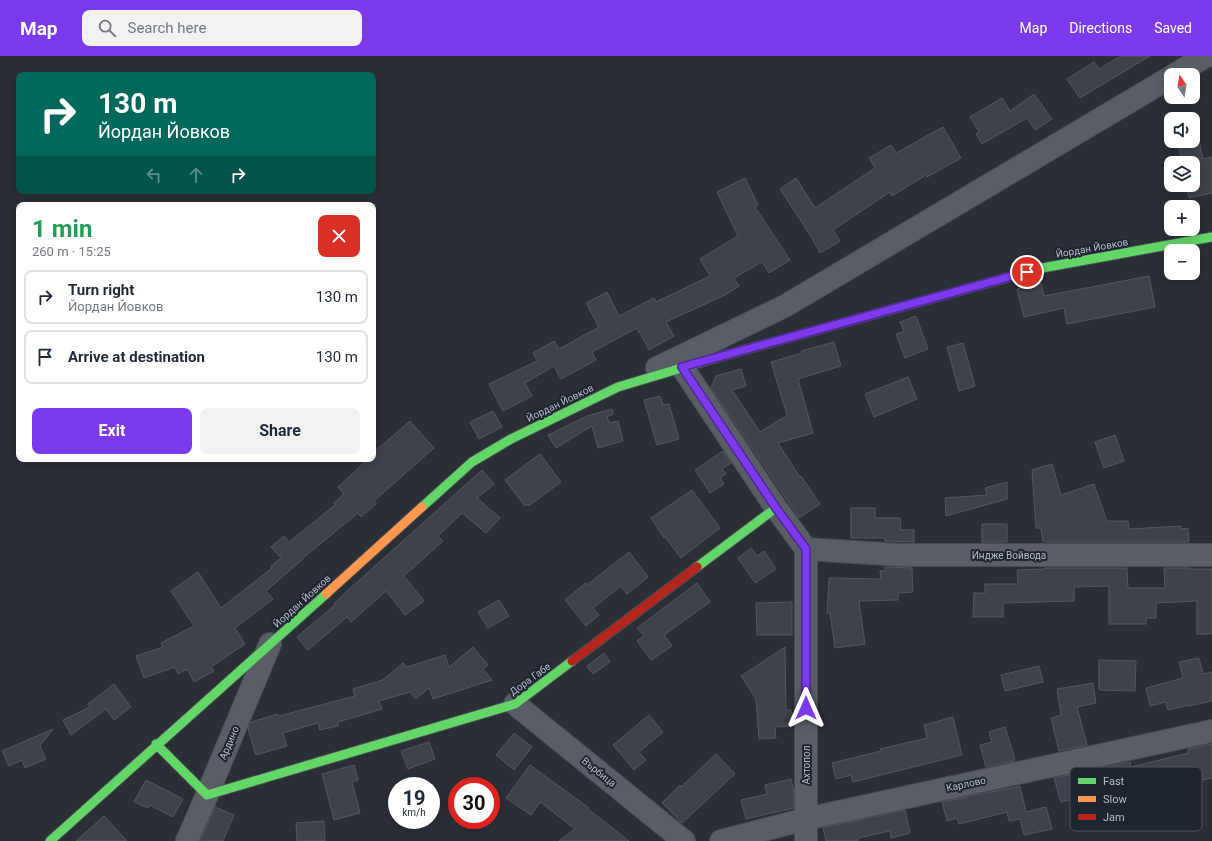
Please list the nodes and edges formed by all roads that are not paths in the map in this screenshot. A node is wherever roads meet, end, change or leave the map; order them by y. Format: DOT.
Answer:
graph roads {
  1 [pos="1206,56"];
  2 [pos="1186,68"];
  3 [pos="1164,81"];
  4 [pos="1212,237"];
  5 [pos="682,367"];
  6 [pos="618,387"];
  7 [pos="776,508"];
  8 [pos="806,549"];
  9 [pos="1212,555"];
  10 [pos="270,644"];
  11 [pos="515,704"];
  12 [pos="1212,731"];
  13 [pos="156,744"];
  14 [pos="207,795"];
  15 [pos="806,819"];
  16 [pos="50,841"];
  17 [pos="187,841"];
  18 [pos="684,841"];
  19 [pos="721,841"];
  20 [pos="806,841"];
  1 -- 2 [label="street"];
  3 -- 6 [label="street"];
  4 -- 5 [label="street, Йордан Йовков"];
  5 -- 6 [label="street, Йордан Йовков"];
  5 -- 7 [label="street"];
  6 -- 10 [label="street, Йордан Йовков"];
  7 -- 8 [label="street"];
  7 -- 11 [label="street, Дора Габе"];
  8 -- 9 [label="street, Индже Войвода"];
  8 -- 15 [label="street, Ахтопол"];
  10 -- 13 [label="street, Йордан Йовков"];
  10 -- 14 [label="street, Ардино"];
  11 -- 14 [label="street, Дора Габе"];
  11 -- 18 [label="street, Върбица"];
  12 -- 15 [label="street, Карлово"];
  13 -- 14 [label="street"];
  13 -- 16 [label="street, Йордан Йовков"];
  14 -- 17 [label="street, Ардино"];
  15 -- 19 [label="street, Карлово"];
  15 -- 20 [label="street, Ахтопол"];
}
